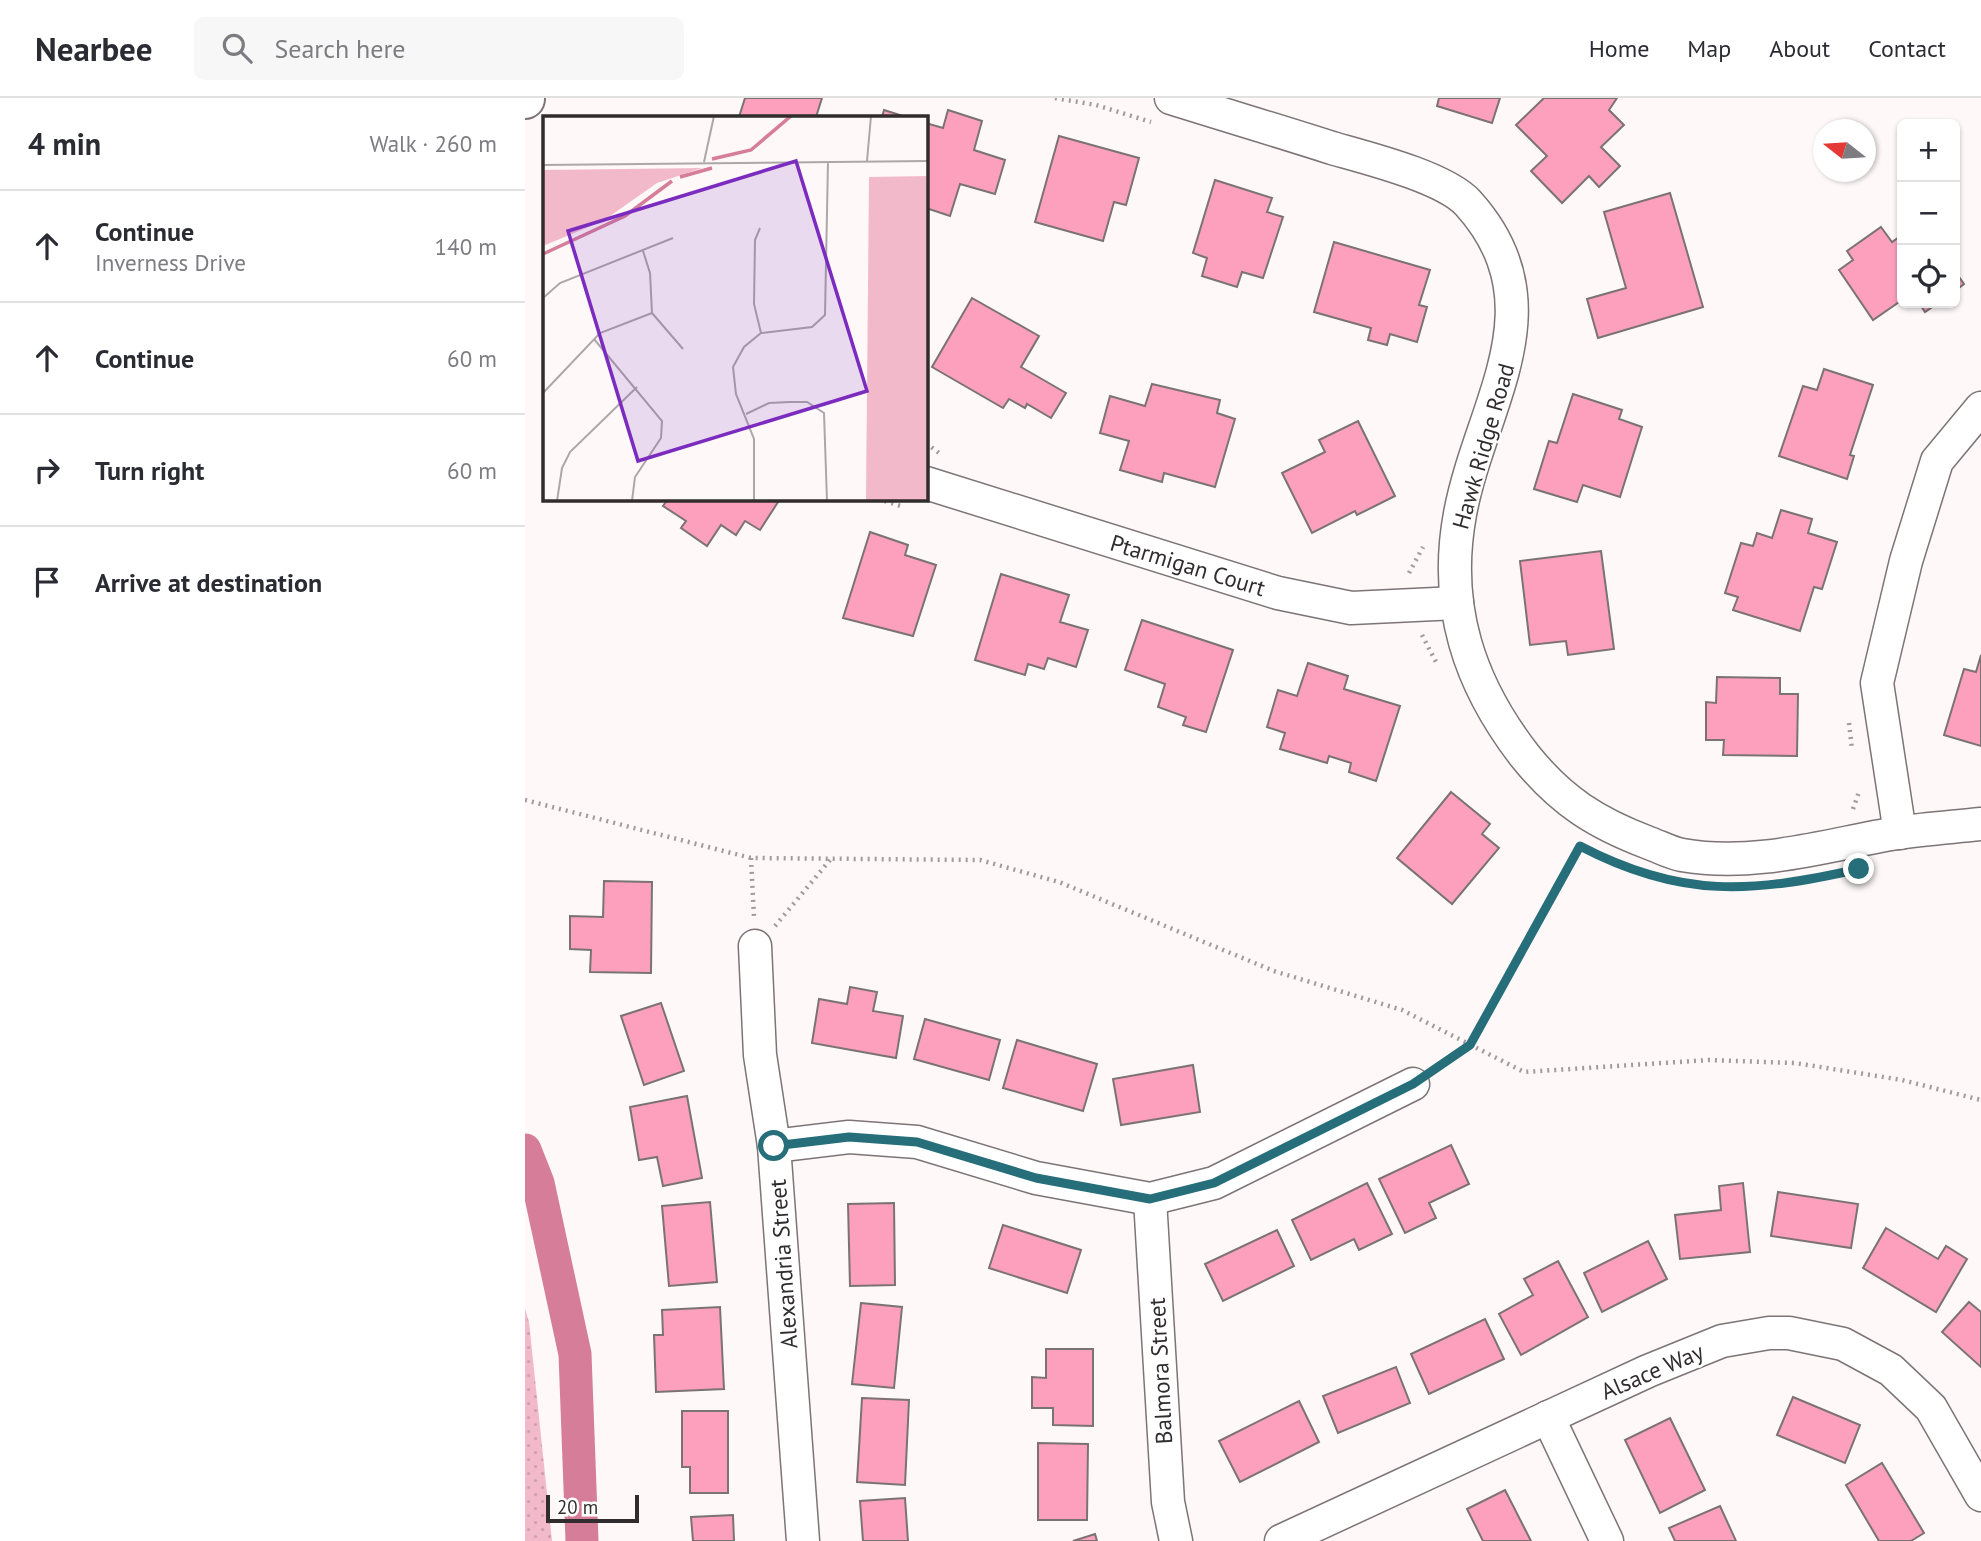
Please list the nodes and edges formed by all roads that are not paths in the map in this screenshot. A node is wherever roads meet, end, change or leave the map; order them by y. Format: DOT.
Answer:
graph roads {
  1 [pos="1166,112"];
  2 [pos="1981,408"];
  3 [pos="929,484"];
  4 [pos="1457,603"];
  5 [pos="1981,824"];
  6 [pos="1900,833"];
  7 [pos="755,946"];
  8 [pos="1413,1084"];
  9 [pos="774,1146"];
  10 [pos="1150,1199"];
  11 [pos="1548,1417"];
  12 [pos="1981,1495"];
  13 [pos="803,1541"];
  14 [pos="1176,1541"];
  15 [pos="1281,1541"];
  16 [pos="1607,1541"];
  1 -- 4 [label="street, Hawk Ridge Road"];
  2 -- 6 [label="street"];
  3 -- 4 [label="street, Ptarmigan Court"];
  4 -- 6 [label="street, Hawk Ridge Road"];
  5 -- 6 [label="street, Hawk Ridge Road"];
  7 -- 9 [label="street, Alexandria Street"];
  8 -- 10 [label="street"];
  9 -- 10 [label="street"];
  9 -- 13 [label="street, Alexandria Street"];
  10 -- 14 [label="street, Balmora Street"];
  11 -- 12 [label="street, Alsace Way"];
  11 -- 15 [label="street, Alsace Way"];
  11 -- 16 [label="street"];
}
